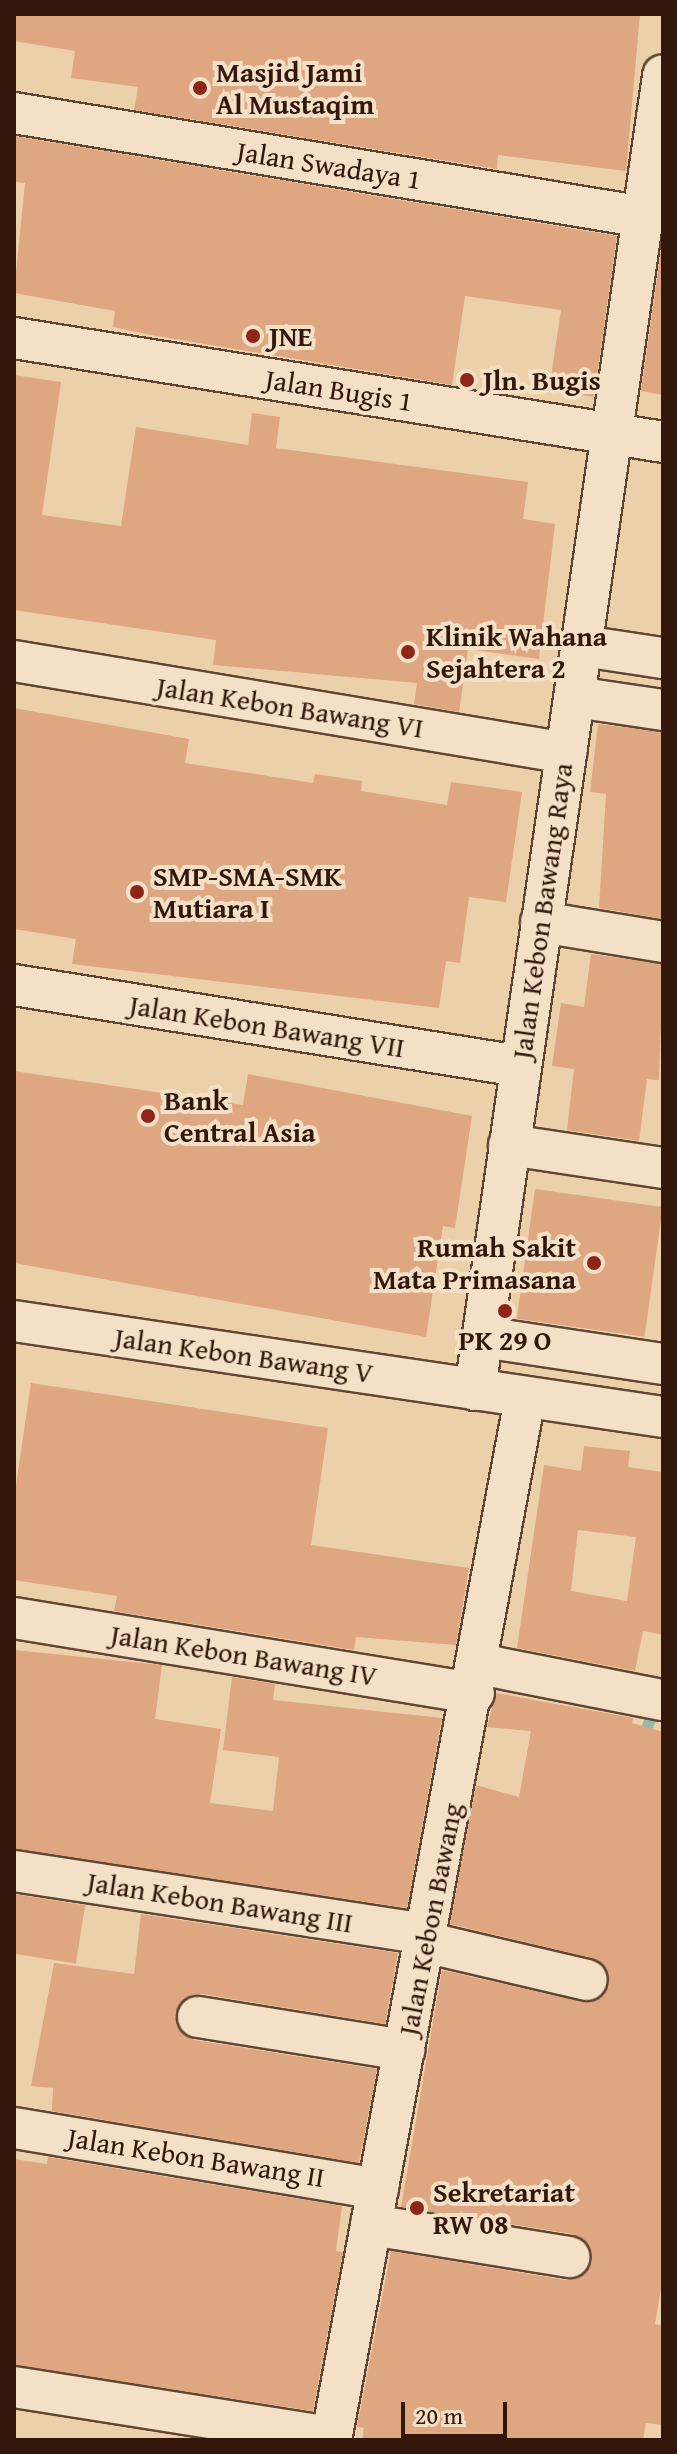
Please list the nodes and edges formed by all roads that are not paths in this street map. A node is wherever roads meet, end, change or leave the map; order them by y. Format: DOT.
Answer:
graph roads {
  1 [pos="662,86"];
  2 [pos="14,113"];
  3 [pos="644,217"];
  4 [pos="14,338"];
  5 [pos="616,434"];
  6 [pos="663,442"];
  7 [pos="583,646"];
  8 [pos="662,658"];
  9 [pos="14,661"];
  10 [pos="575,697"];
  11 [pos="663,710"];
  12 [pos="566,753"];
  13 [pos="541,922"];
  14 [pos="663,942"];
  15 [pos="14,985"];
  16 [pos="519,1066"];
  17 [pos="509,1145"];
  18 [pos="663,1168"];
  19 [pos="14,1321"];
  20 [pos="482,1337"];
  21 [pos="663,1364"];
  22 [pos="475,1390"];
  23 [pos="525,1398"];
  24 [pos="663,1417"];
  25 [pos="14,1618"];
  26 [pos="476,1678"];
  27 [pos="652,1698"];
  28 [pos="14,1871"];
  29 [pos="426,1938"];
  30 [pos="587,1980"];
  31 [pos="198,2017"];
  32 [pos="404,2050"];
  33 [pos="14,2128"];
  34 [pos="374,2207"];
  35 [pos="569,2257"];
  36 [pos="14,2387"];
  37 [pos="331,2438"];
  1 -- 3 [label="street, Jalan Kebon Bawang Raya"];
  2 -- 3 [label="street, Jalan Swadaya 1"];
  3 -- 5 [label="street, Jalan Kebon Bawang Raya"];
  4 -- 5 [label="street, Jalan Bugis 1"];
  5 -- 6 [label="street, Jalan Bugis 1"];
  5 -- 7 [label="street, Jalan Kebon Bawang Raya"];
  7 -- 8 [label="street"];
  7 -- 10 [label="street, Jalan Kebon Bawang Raya"];
  9 -- 12 [label="street, Jalan Kebon Bawang VI"];
  10 -- 11 [label="street"];
  10 -- 12 [label="street, Jalan Kebon Bawang Raya"];
  12 -- 13 [label="street, Jalan Kebon Bawang Raya"];
  13 -- 14 [label="street"];
  13 -- 16 [label="street, Jalan Kebon Bawang Raya"];
  15 -- 16 [label="street, Jalan Kebon Bawang VII"];
  16 -- 17 [label="street, Jalan Kebon Bawang Raya"];
  17 -- 18 [label="street"];
  17 -- 20 [label="street, Jalan Kebon Bawang Raya"];
  19 -- 22 [label="street, Jalan Kebon Bawang V"];
  20 -- 21 [label="street"];
  20 -- 22 [label="street, Jalan Kebon Bawang Raya"];
  22 -- 23 [label="street, Jalan Kebon Bawang V"];
  23 -- 24 [label="street, Jalan Kebon Bawang V"];
  23 -- 26 [label="street, Jalan Kebon Bawang"];
  25 -- 26 [label="street, Jalan Kebon Bawang IV"];
  26 -- 27 [label="street, Jalan Kebon Bawang IV"];
  26 -- 29 [label="street, Jalan Kebon Bawang"];
  28 -- 29 [label="street, Jalan Kebon Bawang III"];
  29 -- 30 [label="street, Jalan Kebon Bawang III"];
  29 -- 32 [label="street, Jalan Kebon Bawang"];
  31 -- 32 [label="street"];
  32 -- 34 [label="street, Jalan Kebon Bawang"];
  33 -- 34 [label="street, Jalan Kebon Bawang II"];
  34 -- 35 [label="street, Jalan Kebon Bawang II"];
  34 -- 37 [label="street, Jalan Kebon Bawang"];
  36 -- 37 [label="street"];
}
